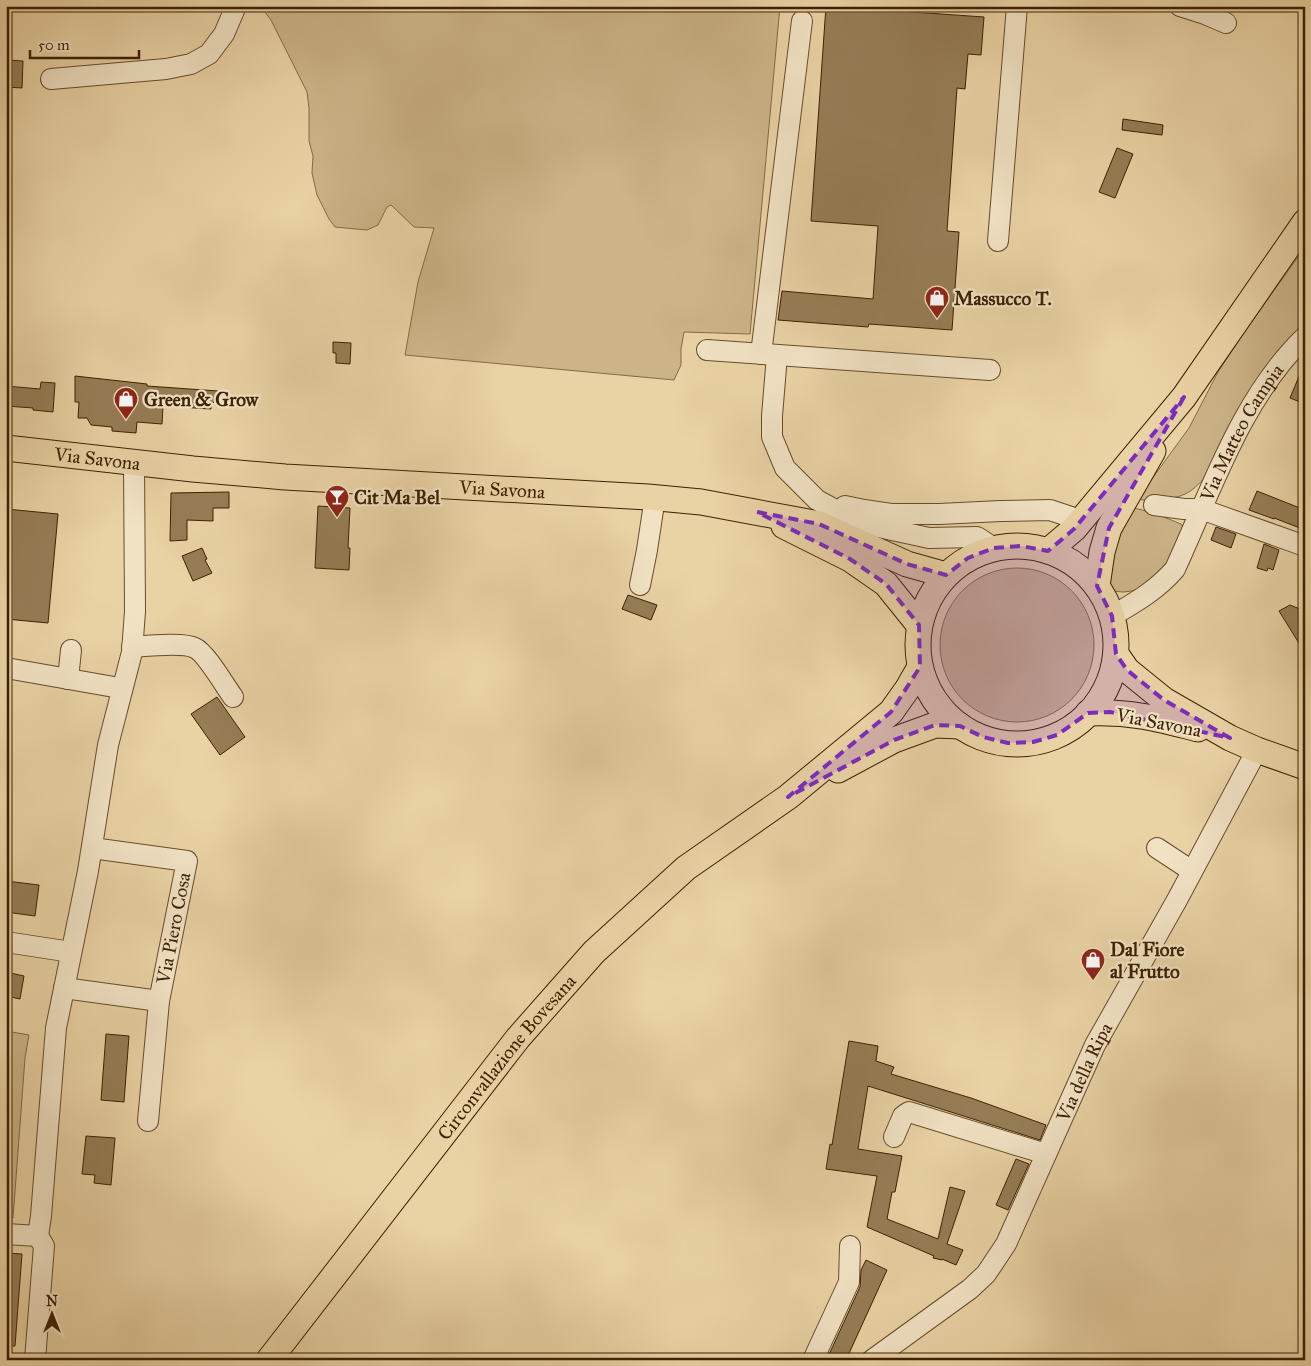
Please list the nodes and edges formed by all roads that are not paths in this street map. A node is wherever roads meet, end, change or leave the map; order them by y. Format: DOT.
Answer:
graph roads {
  1 [pos="236,6"];
  2 [pos="1017,6"];
  3 [pos="1180,6"];
  4 [pos="802,21"];
  5 [pos="1226,23"];
  6 [pos="51,79"];
  7 [pos="1305,222"];
  8 [pos="998,241"];
  9 [pos="1305,337"];
  10 [pos="708,350"];
  11 [pos="769,354"];
  12 [pos="990,370"];
  13 [pos="6,448"];
  14 [pos="134,462"];
  15 [pos="1132,471"];
  16 [pos="654,497"];
  17 [pos="817,500"];
  18 [pos="1154,505"];
  19 [pos="1201,509"];
  20 [pos="757,512"];
  21 [pos="1080,520"];
  22 [pos="1305,546"];
  23 [pos="994,548"];
  24 [pos="1048,551"];
  25 [pos="946,575"];
  26 [pos="640,585"];
  27 [pos="1097,586"];
  28 [pos="1112,616"];
  29 [pos="920,625"];
  30 [pos="132,647"];
  31 [pos="71,650"];
  32 [pos="1116,654"];
  33 [pos="920,667"];
  34 [pos="6,668"];
  35 [pos="68,679"];
  36 [pos="122,690"];
  37 [pos="233,697"];
  38 [pos="1088,713"];
  39 [pos="960,726"];
  40 [pos="1230,738"];
  41 [pos="1257,750"];
  42 [pos="1305,767"];
  43 [pos="788,797"];
  44 [pos="92,848"];
  45 [pos="1157,848"];
  46 [pos="1192,871"];
  47 [pos="6,942"];
  48 [pos="71,952"];
  49 [pos="64,988"];
  50 [pos="159,1001"];
  51 [pos="148,1121"];
  52 [pos="894,1137"];
  53 [pos="1046,1154"];
  54 [pos="6,1234"];
  55 [pos="38,1236"];
  56 [pos="850,1246"];
  57 [pos="35,1360"];
  58 [pos="269,1360"];
  59 [pos="813,1360"];
  60 [pos="872,1360"];
  1 -- 6 [label="street"];
  2 -- 8 [label="street"];
  3 -- 5 [label="street"];
  4 -- 11 [label="street"];
  7 -- 15 [label="main road"];
  9 -- 19 [label="street, Via Matteo Campia"];
  10 -- 11 [label="street"];
  11 -- 12 [label="street"];
  11 -- 17 [label="street"];
  13 -- 14 [label="main road, Via Savona"];
  14 -- 16 [label="main road, Via Savona"];
  14 -- 30 [label="street"];
  15 -- 21 [label="main road"];
  15 -- 27 [label="main road"];
  16 -- 20 [label="main road, Via Savona"];
  16 -- 26 [label="street"];
  17 -- 21 [label="street"];
  17 -- 23 [label="street"];
  18 -- 19 [label="street"];
  19 -- 22 [label="street, Via Matteo Campia"];
  19 -- 28 [label="street, Via Matteo Campia"];
  20 -- 25 [label="main road, Via Savona"];
  20 -- 29 [label="main road, Via Savona"];
  21 -- 24 [label="main road"];
  23 -- 24 [label="main road"];
  23 -- 25 [label="main road"];
  24 -- 27 [label="main road"];
  25 -- 29 [label="main road"];
  27 -- 28 [label="main road"];
  28 -- 32 [label="main road"];
  29 -- 33 [label="main road"];
  30 -- 36 [label="street"];
  30 -- 37 [label="street"];
  31 -- 35 [label="street"];
  32 -- 38 [label="main road"];
  32 -- 40 [label="main road, Via Savona"];
  33 -- 39 [label="main road"];
  33 -- 43 [label="main road, Circonvallazione Bovesana"];
  34 -- 35 [label="street"];
  35 -- 36 [label="street"];
  36 -- 44 [label="street"];
  38 -- 39 [label="main road"];
  38 -- 40 [label="main road, Via Savona"];
  39 -- 43 [label="main road, Circonvallazione Bovesana"];
  40 -- 41 [label="main road, Via Savona"];
  41 -- 42 [label="main road, Via Savona"];
  41 -- 46 [label="street, Via della Ripa"];
  43 -- 58 [label="main road, Circonvallazione Bovesana"];
  44 -- 48 [label="street"];
  44 -- 50 [label="street, Via Piero Cosa"];
  45 -- 46 [label="street"];
  46 -- 53 [label="street, Via della Ripa"];
  47 -- 48 [label="street"];
  48 -- 49 [label="street"];
  49 -- 50 [label="street, Via Piero Cosa"];
  49 -- 55 [label="street"];
  50 -- 51 [label="street, Via Piero Cosa"];
  52 -- 53 [label="street"];
  53 -- 60 [label="street, Via della Ripa"];
  54 -- 55 [label="street"];
  55 -- 57 [label="street"];
  56 -- 59 [label="street"];
}
